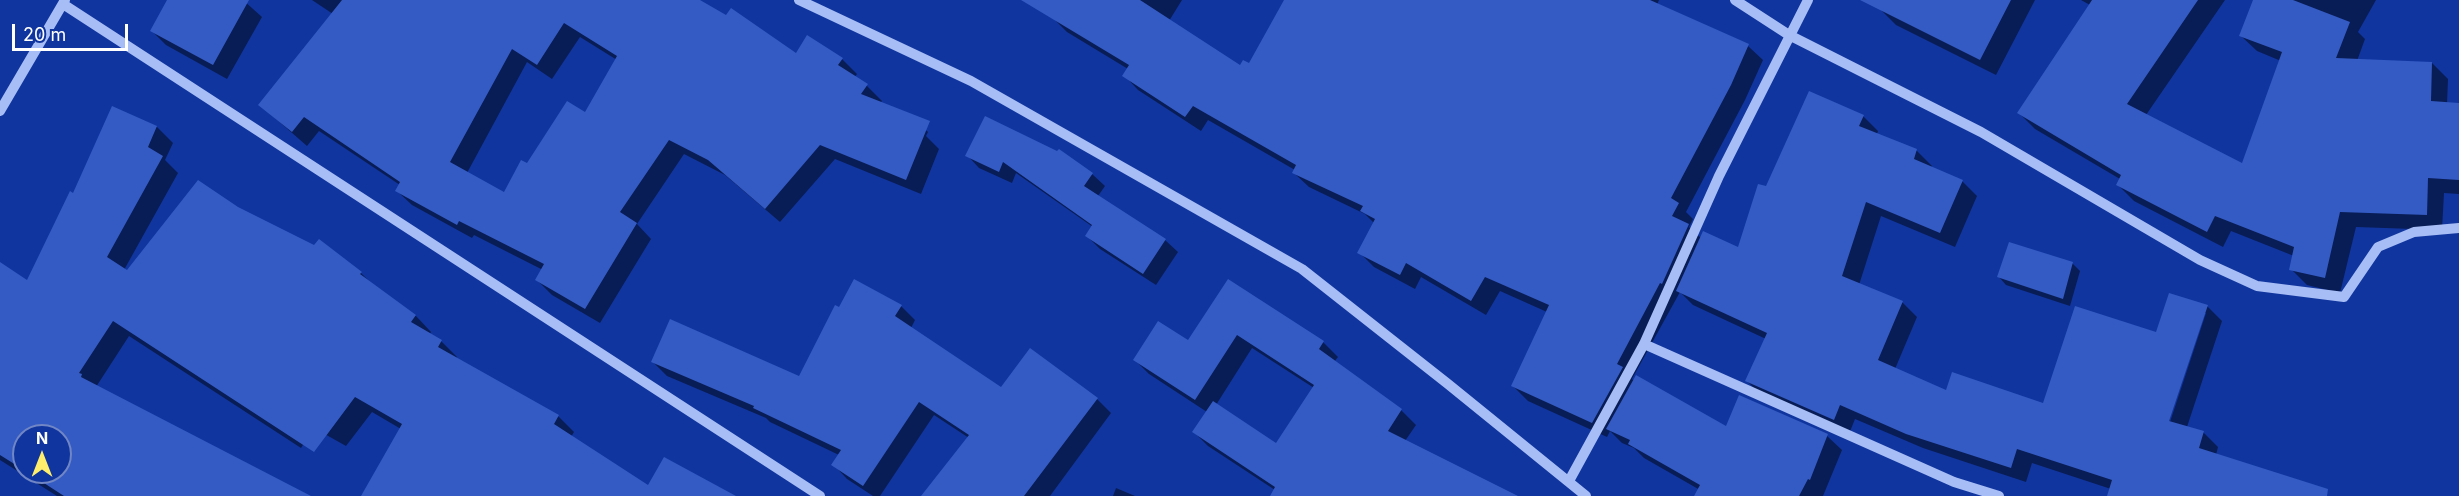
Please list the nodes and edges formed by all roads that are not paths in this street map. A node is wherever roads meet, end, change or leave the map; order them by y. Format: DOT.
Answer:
graph roads {
  1 [pos="799,0"];
  2 [pos="1735,0"];
  3 [pos="1808,0"];
  4 [pos="64,2"];
  5 [pos="1790,35"];
  6 [pos="0,111"];
  7 [pos="2459,228"];
  8 [pos="1644,344"];
  9 [pos="1569,481"];
  10 [pos="820,496"];
  11 [pos="1586,496"];
  12 [pos="1999,496"];
  1 -- 9 [label="street"];
  2 -- 5 [label="street"];
  3 -- 5 [label="street"];
  4 -- 6 [label="street"];
  4 -- 10 [label="street"];
  5 -- 7 [label="street"];
  5 -- 8 [label="street"];
  8 -- 9 [label="street"];
  8 -- 12 [label="street"];
  9 -- 11 [label="street"];
}
